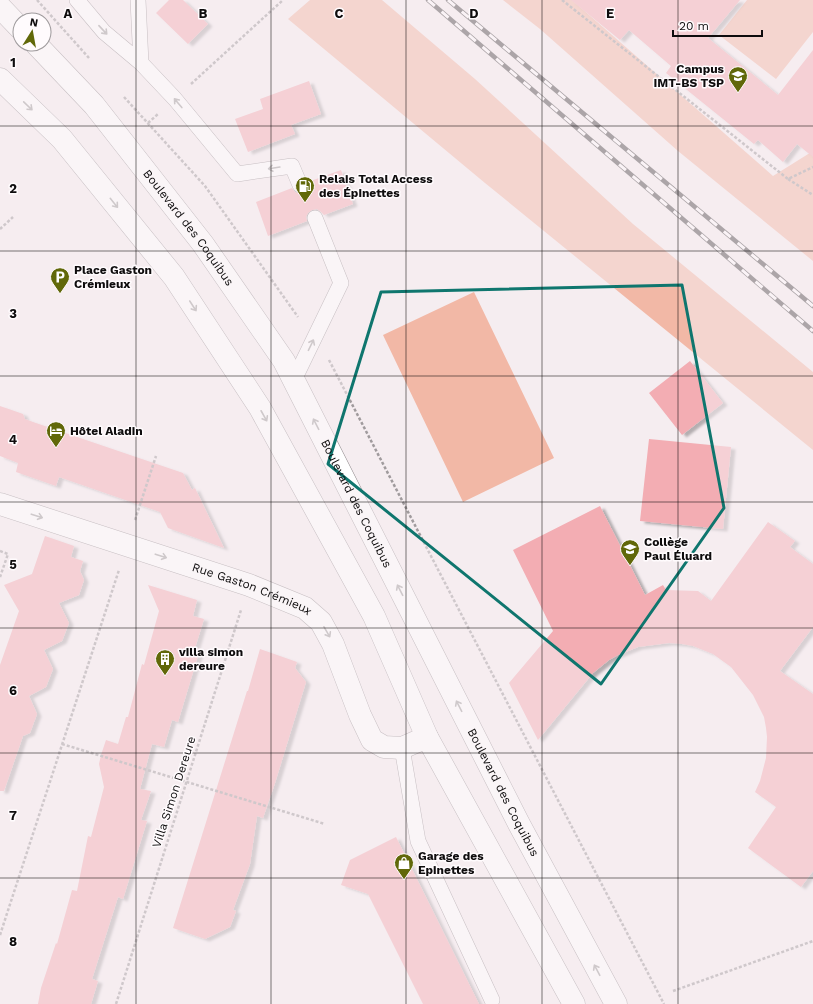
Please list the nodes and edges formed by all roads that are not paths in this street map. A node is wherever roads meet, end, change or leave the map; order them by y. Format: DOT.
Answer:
graph roads {
  1 [pos="77,0"];
  2 [pos="138,0"];
  3 [pos="0,7"];
  4 [pos="12,20"];
  5 [pos="44,52"];
  6 [pos="141,63"];
  7 [pos="0,79"];
  8 [pos="300,185"];
  9 [pos="315,218"];
  10 [pos="294,380"];
  11 [pos="0,504"];
  12 [pos="427,737"];
  13 [pos="402,748"];
  14 [pos="492,1000"];
  15 [pos="574,1004"];
  16 [pos="616,1004"];
  1 -- 6 [label="lane, one-way"];
  2 -- 6 [label="lane"];
  3 -- 4 [label="main road"];
  5 -- 10 [label="main road, Boulevard des Coquibus"];
  8 -- 6 [label="lane, one-way"];
  7 -- 12 [label="main road, one-way"];
  10 -- 9 [label="lane, one-way"];
  16 -- 10 [label="main road, Boulevard des Coquibus, one-way"];
  11 -- 13 [label="main road, Rue Gaston Crémieux, one-way"];
  12 -- 13 [label="main road"];
  12 -- 15 [label="main road"];
  13 -- 14 [label="lane"];
}
